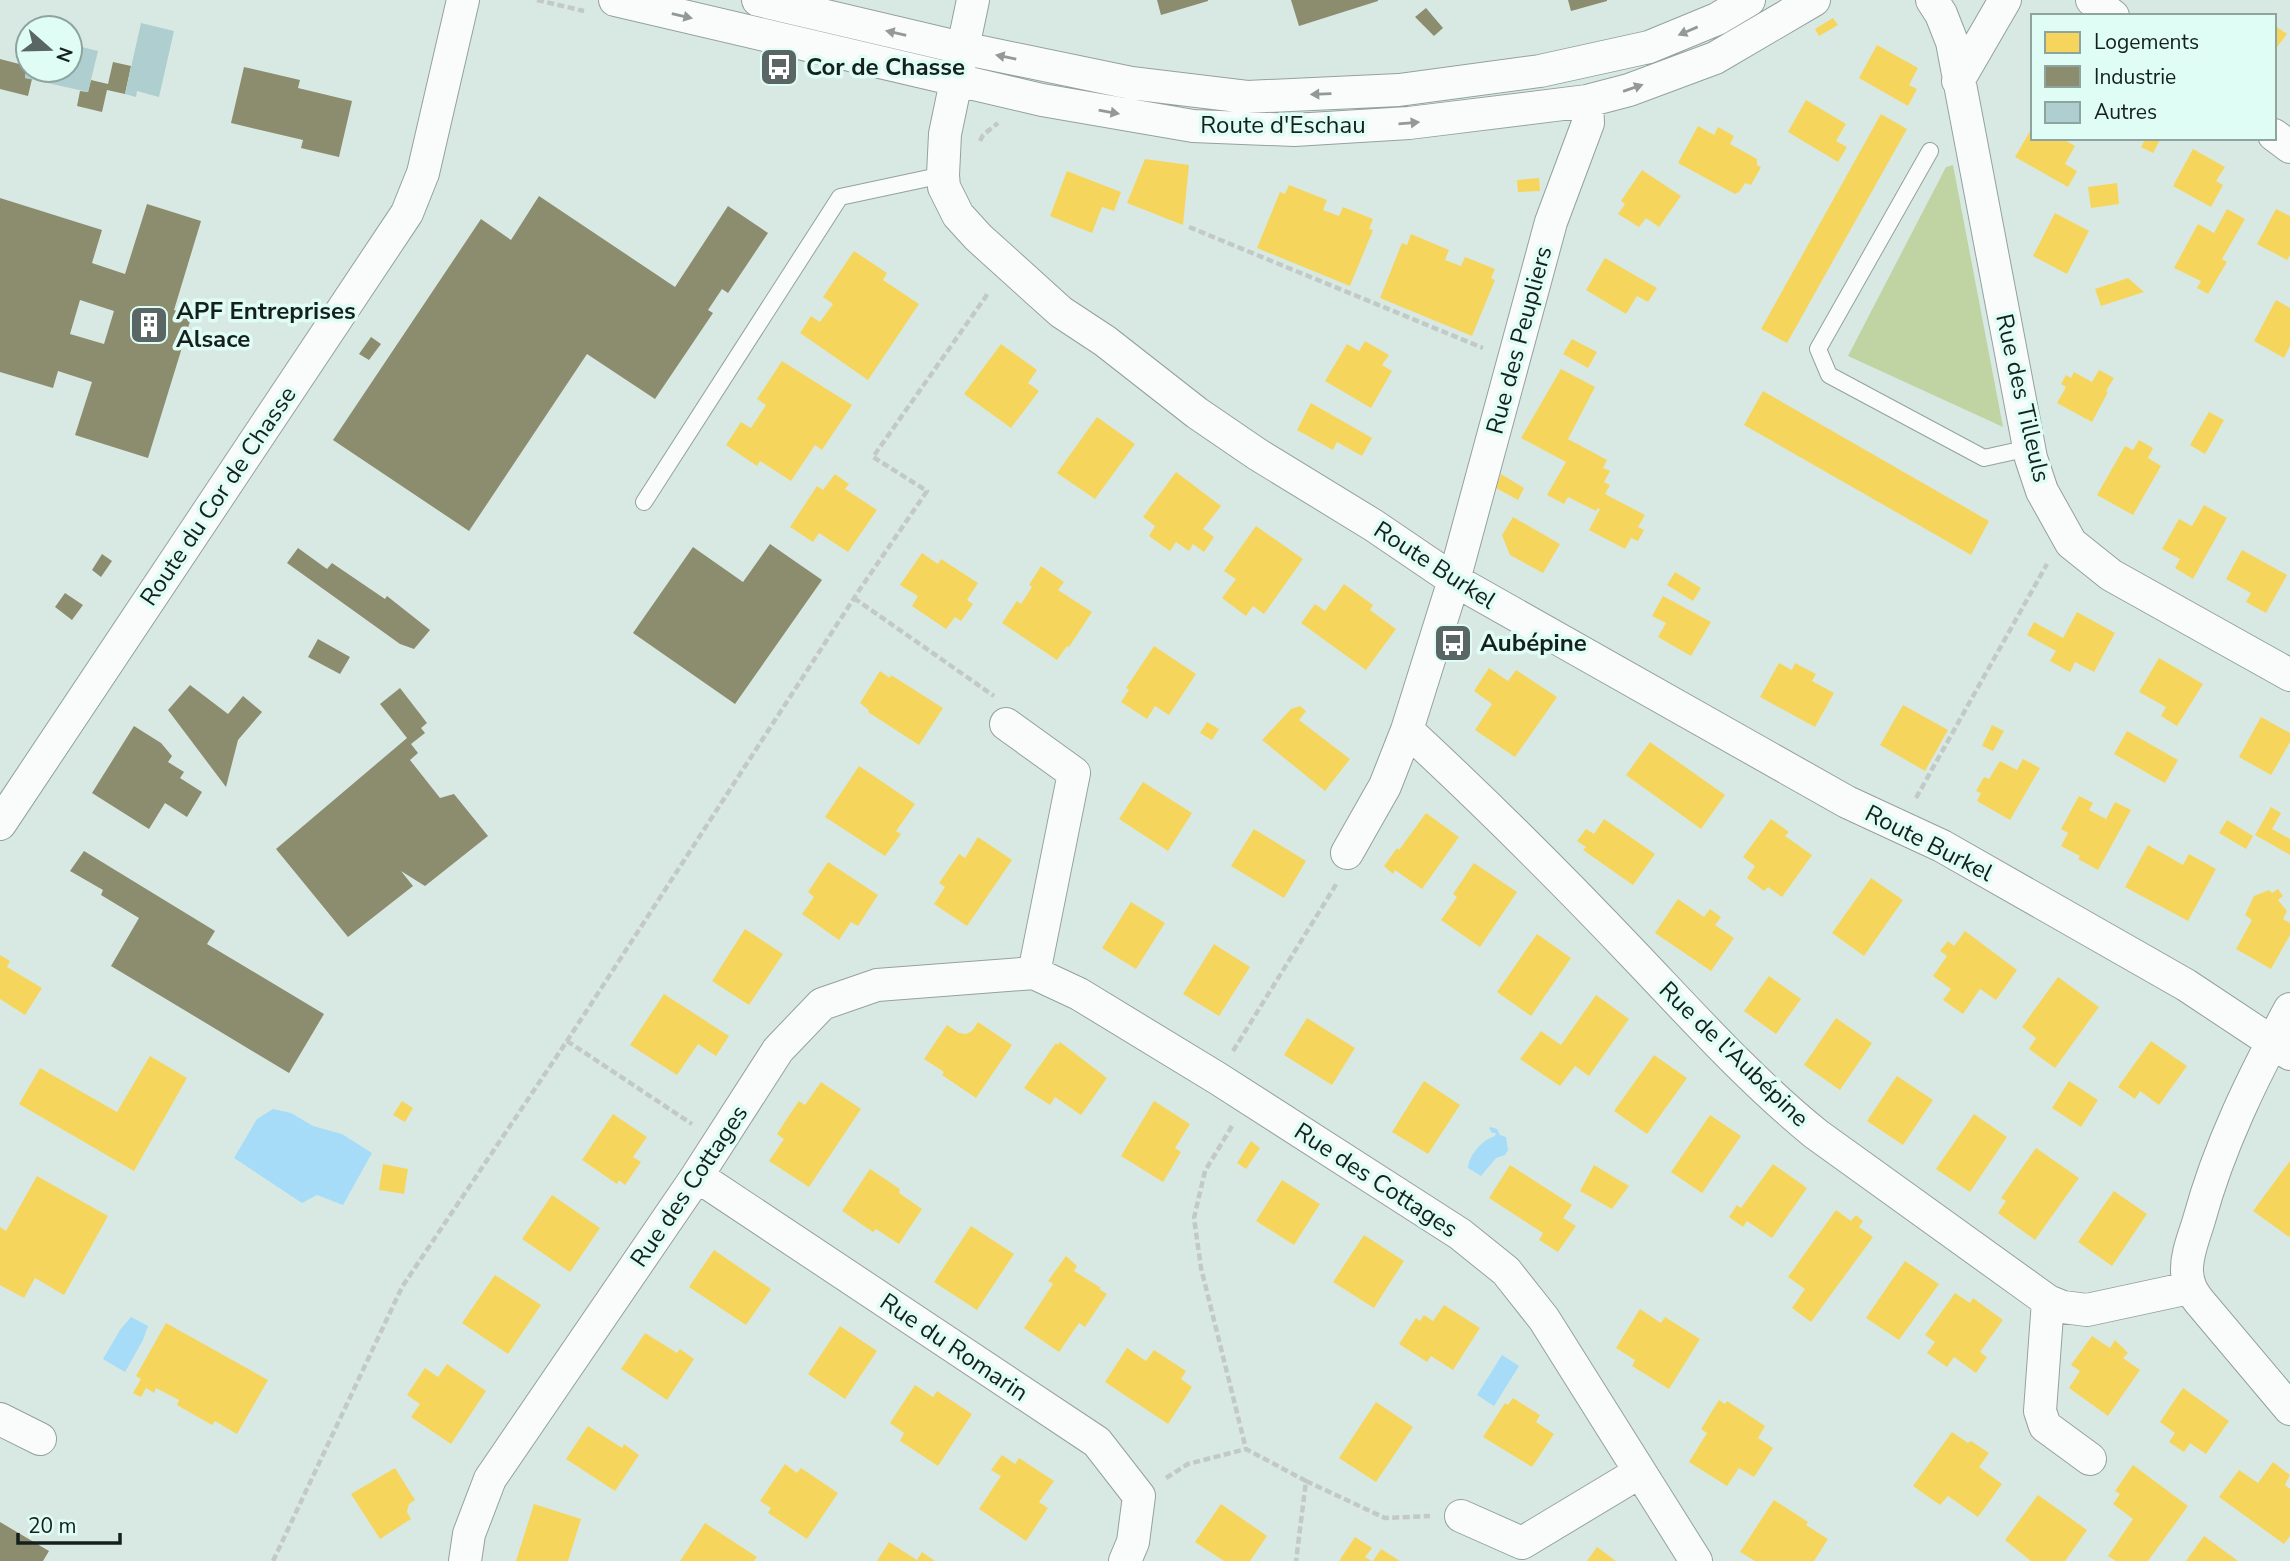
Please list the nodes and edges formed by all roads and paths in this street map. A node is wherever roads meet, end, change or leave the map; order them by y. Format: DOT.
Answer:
graph roads {
  1 [pos="464,0"];
  2 [pos="615,0"];
  3 [pos="758,0"];
  4 [pos="973,0"];
  5 [pos="1749,0"];
  6 [pos="1814,0"];
  7 [pos="1932,0"];
  8 [pos="2005,0"];
  9 [pos="2092,0"];
  10 [pos="2110,14"];
  11 [pos="962,48"];
  12 [pos="956,80"];
  13 [pos="1958,80"];
  14 [pos="1587,101"];
  15 [pos="1000,122"];
  16 [pos="978,145"];
  17 [pos="1930,151"];
  18 [pos="943,174"];
  19 [pos="1189,227"];
  20 [pos="996,281"];
  21 [pos="1513,361"];
  22 [pos="2029,448"];
  23 [pos="644,502"];
  24 [pos="2071,543"];
  25 [pos="1454,580"];
  26 [pos="854,598"];
  27 [pos="2290,675"];
  28 [pos="1006,724"];
  29 [pos="1407,730"];
  30 [pos="1882,819"];
  31 [pos="0,824"];
  32 [pos="1347,853"];
  33 [pos="1034,973"];
  34 [pos="2290,1009"];
  35 [pos="567,1041"];
  36 [pos="2282,1048"];
  37 [pos="1217,1078"];
  38 [pos="1249,1098"];
  39 [pos="719,1142"];
  40 [pos="697,1176"];
  41 [pos="2189,1289"];
  42 [pos="2048,1301"];
  43 [pos="2290,1409"];
  44 [pos="0,1419"];
  45 [pos="40,1439"];
  46 [pos="1246,1449"];
  47 [pos="2090,1459"];
  48 [pos="1640,1472"];
  49 [pos="1306,1481"];
  50 [pos="1139,1496"];
  51 [pos="1461,1516"];
  52 [pos="273,1561"];
  53 [pos="465,1561"];
  54 [pos="1125,1561"];
  55 [pos="1296,1561"];
  56 [pos="1696,1561"];
  1 -- 31 [label="street, Route du Cor de Chasse"];
  2 -- 12 [label="street, Route d'Eschau, one-way"];
  11 -- 3 [label="street, Route d'Eschau, one-way"];
  4 -- 11 [label="street, Route Burkel"];
  5 -- 11 [label="street, Route d'Eschau, one-way"];
  14 -- 6 [label="street, Route d'Eschau, one-way"];
  7 -- 13 [label="street, Rue des Tilleuls"];
  8 -- 13 [label="street"];
  9 -- 10 [label="street"];
  11 -- 12 [label="street, Route Burkel"];
  12 -- 14 [label="street, Route d'Eschau, one-way"];
  12 -- 18 [label="street, Route Burkel"];
  13 -- 22 [label="street, Rue des Tilleuls"];
  14 -- 21 [label="street, Rue des Peupliers"];
  15 -- 16 [label="path"];
  17 -- 22 [label="lane"];
  18 -- 23 [label="lane"];
  18 -- 25 [label="street, Route Burkel"];
  19 -- 21 [label="path"];
  20 -- 26 [label="path"];
  21 -- 25 [label="street, Rue des Peupliers"];
  22 -- 24 [label="street, Rue des Tilleuls"];
  24 -- 27 [label="street, Rue des Tilleuls"];
  24 -- 30 [label="path"];
  25 -- 29 [label="street"];
  25 -- 30 [label="street, Route Burkel"];
  26 -- 28 [label="path"];
  26 -- 35 [label="path"];
  28 -- 33 [label="street"];
  29 -- 32 [label="street"];
  29 -- 42 [label="street, Rue de l'Aubépine"];
  30 -- 36 [label="street, Route Burkel"];
  32 -- 37 [label="path"];
  33 -- 37 [label="street, Rue des Cottages"];
  33 -- 39 [label="street, Rue des Cottages"];
  34 -- 36 [label="street"];
  35 -- 39 [label="path"];
  35 -- 52 [label="path"];
  36 -- 41 [label="street"];
  37 -- 38 [label="street, Rue des Cottages"];
  38 -- 46 [label="path"];
  38 -- 48 [label="street, Rue des Cottages"];
  39 -- 40 [label="street, Rue des Cottages"];
  40 -- 50 [label="street, Rue du Romarin"];
  40 -- 53 [label="street, Rue des Cottages"];
  41 -- 42 [label="street, Rue de l'Aubépine"];
  41 -- 43 [label="street"];
  42 -- 47 [label="street"];
  44 -- 45 [label="street"];
  46 -- 49 [label="path"];
  46 -- 50 [label="path"];
  48 -- 51 [label="street"];
  48 -- 56 [label="street, Rue des Cottages"];
  49 -- 51 [label="path"];
  49 -- 55 [label="path"];
  50 -- 54 [label="street"];
}
